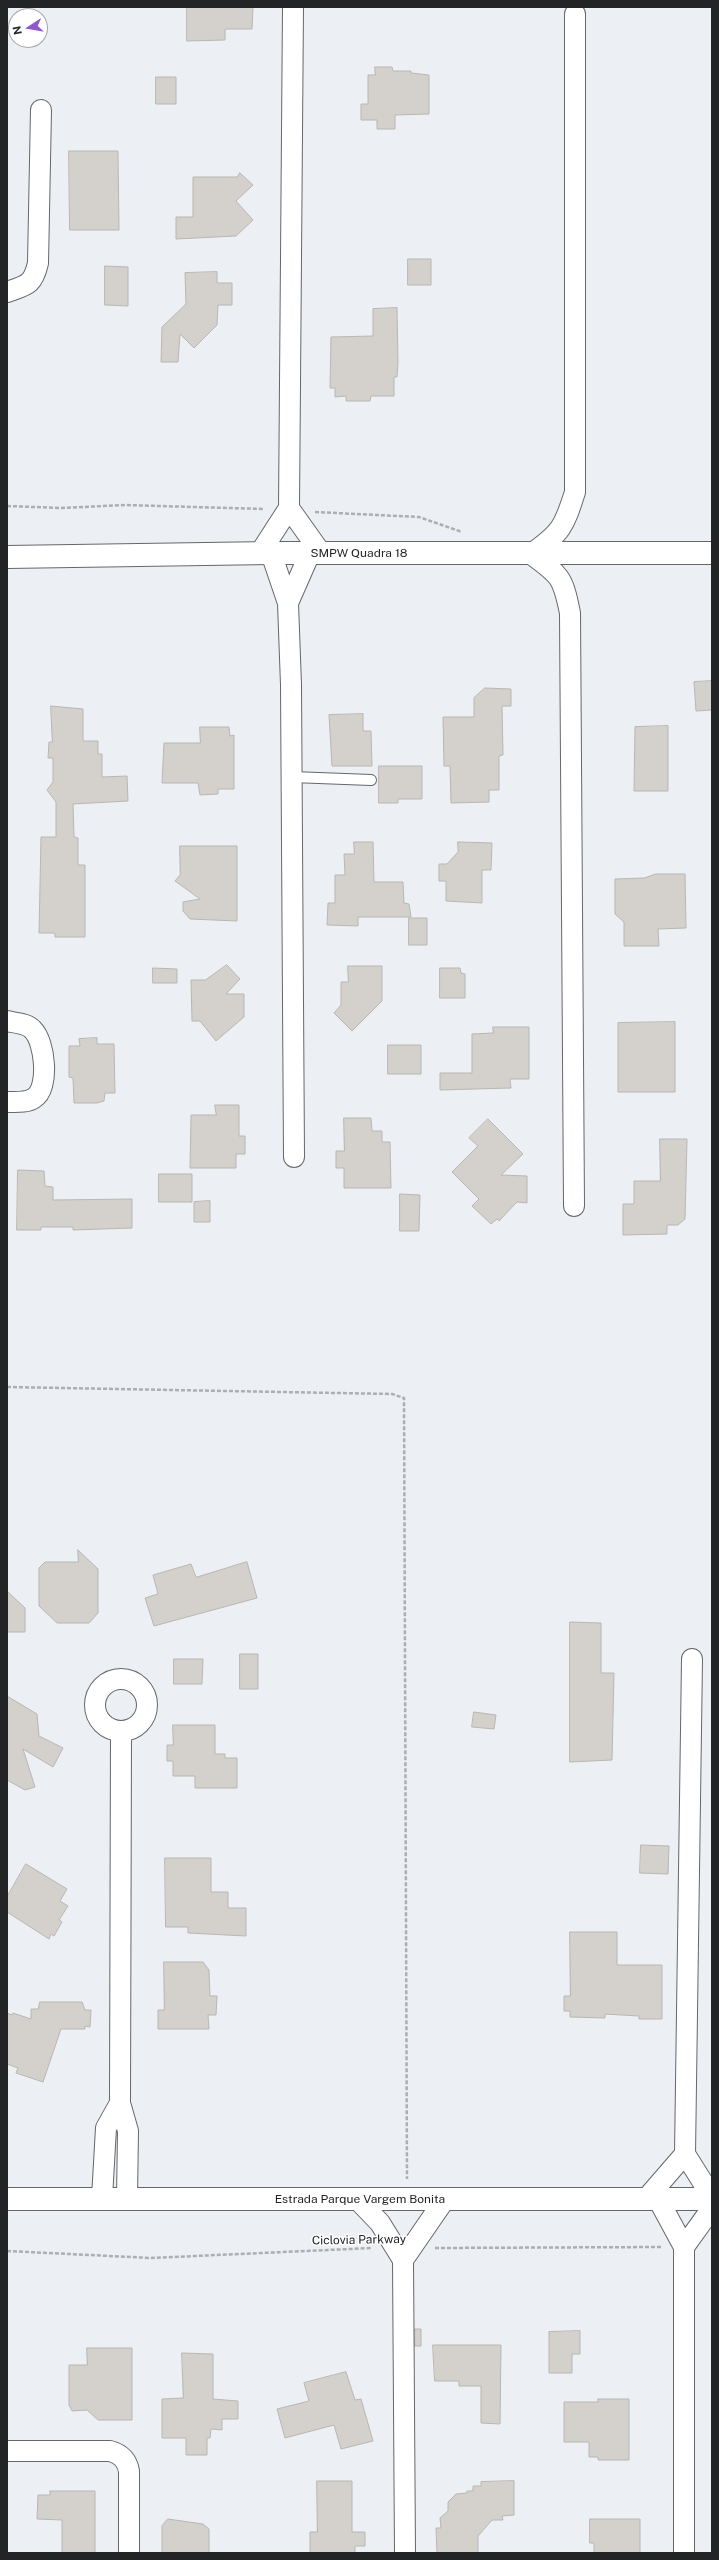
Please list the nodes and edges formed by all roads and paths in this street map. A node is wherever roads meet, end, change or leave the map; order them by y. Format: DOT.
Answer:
graph roads {
  1 [pos="293,7"];
  2 [pos="574,14"];
  3 [pos="41,110"];
  4 [pos="7,292"];
  5 [pos="7,506"];
  6 [pos="289,510"];
  7 [pos="470,532"];
  8 [pos="265,553"];
  9 [pos="316,553"];
  10 [pos="530,554"];
  11 [pos="712,554"];
  12 [pos="7,557"];
  13 [pos="288,603"];
  14 [pos="292,777"];
  15 [pos="371,780"];
  16 [pos="7,1021"];
  17 [pos="7,1102"];
  18 [pos="294,1157"];
  19 [pos="574,1206"];
  20 [pos="7,1388"];
  21 [pos="692,1659"];
  22 [pos="121,1732"];
  23 [pos="120,2103"];
  24 [pos="686,2154"];
  25 [pos="102,2198"];
  26 [pos="127,2198"];
  27 [pos="712,2198"];
  28 [pos="7,2199"];
  29 [pos="407,2199"];
  30 [pos="445,2199"];
  31 [pos="652,2199"];
  32 [pos="358,2200"];
  33 [pos="712,2208"];
  34 [pos="684,2247"];
  35 [pos="7,2251"];
  36 [pos="404,2252"];
  37 [pos="7,2451"];
  38 [pos="129,2553"];
  39 [pos="405,2553"];
  40 [pos="684,2553"];
  1 -- 6 [label="street"];
  2 -- 10 [label="street"];
  3 -- 4 [label="street"];
  5 -- 6 [label="path"];
  6 -- 7 [label="path"];
  6 -- 8 [label="street"];
  6 -- 9 [label="street"];
  8 -- 9 [label="main road, SMPW Quadra 18"];
  8 -- 12 [label="main road, SMPW Quadra 18"];
  8 -- 13 [label="street"];
  9 -- 10 [label="main road, SMPW Quadra 18"];
  9 -- 13 [label="street"];
  10 -- 11 [label="main road, SMPW Quadra 18"];
  10 -- 19 [label="street"];
  13 -- 14 [label="street"];
  14 -- 15 [label="lane"];
  14 -- 18 [label="street"];
  16 -- 17 [label="street"];
  20 -- 29 [label="path"];
  21 -- 24 [label="street"];
  22 -- 23 [label="street"];
  23 -- 25 [label="street"];
  23 -- 26 [label="street"];
  24 -- 27 [label="street"];
  24 -- 31 [label="street"];
  25 -- 26 [label="main road, Estrada Parque Vargem Bonita"];
  25 -- 28 [label="main road, Estrada Parque Vargem Bonita"];
  26 -- 32 [label="main road, Estrada Parque Vargem Bonita"];
  27 -- 31 [label="main road, Estrada Parque Vargem Bonita"];
  29 -- 30 [label="main road, Estrada Parque Vargem Bonita"];
  29 -- 32 [label="main road, Estrada Parque Vargem Bonita"];
  30 -- 31 [label="main road, Estrada Parque Vargem Bonita"];
  30 -- 36 [label="street"];
  31 -- 34 [label="street"];
  32 -- 36 [label="street"];
  33 -- 34 [label="street"];
  34 -- 36 [label="path, Ciclovia Parkway"];
  34 -- 40 [label="street"];
  35 -- 36 [label="path, Ciclovia Parkway"];
  36 -- 39 [label="street"];
  37 -- 38 [label="street"];
}
